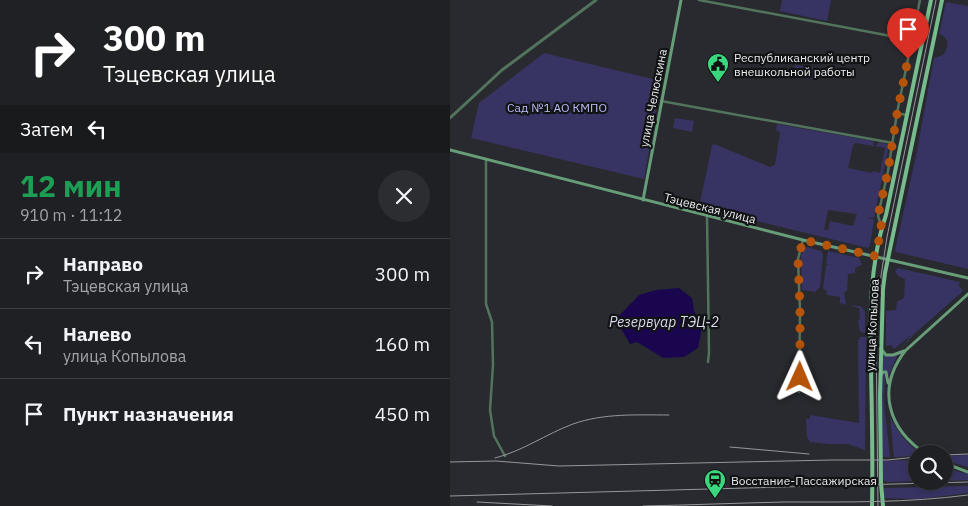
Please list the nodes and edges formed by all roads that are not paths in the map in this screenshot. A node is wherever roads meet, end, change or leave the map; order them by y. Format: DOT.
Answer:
graph roads {
  1 [pos="596,0"];
  2 [pos="681,0"];
  3 [pos="700,0"];
  4 [pos="920,0"];
  5 [pos="931,0"];
  6 [pos="942,0"];
  7 [pos="912,40"];
  8 [pos="920,47"];
  9 [pos="932,50"];
  10 [pos="661,101"];
  11 [pos="897,114"];
  12 [pos="906,115"];
  13 [pos="450,118"];
  14 [pos="893,144"];
  15 [pos="450,150"];
  16 [pos="486,159"];
  17 [pos="642,200"];
  18 [pos="707,216"];
  19 [pos="882,228"];
  20 [pos="803,240"];
  21 [pos="875,256"];
  22 [pos="888,258"];
  23 [pos="968,278"];
  24 [pos="968,294"];
  25 [pos="880,346"];
  26 [pos="905,351"];
  27 [pos="708,362"];
  28 [pos="880,378"];
  29 [pos="890,389"];
  30 [pos="799,392"];
  31 [pos="914,445"];
  32 [pos="505,456"];
  33 [pos="953,466"];
  34 [pos="968,472"];
  35 [pos="872,506"];
  36 [pos="883,506"];
  1 -- 13 [label="street"];
  2 -- 10 [label="main road, улица Челюскина"];
  3 -- 7 [label="street"];
  4 -- 7 [label="street, улица Копылова"];
  5 -- 8 [label="main road, улица Копылова"];
  6 -- 9 [label="main road, улица Копылова"];
  7 -- 11 [label="street, улица Копылова"];
  8 -- 9 [label="main road"];
  8 -- 12 [label="main road, улица Копылова"];
  9 -- 22 [label="main road, улица Копылова"];
  10 -- 14 [label="street"];
  10 -- 17 [label="main road, улица Челюскина"];
  11 -- 12 [label="street"];
  11 -- 14 [label="street, улица Копылова"];
  12 -- 19 [label="main road, улица Копылова"];
  14 -- 19 [label="street, улица Копылова"];
  15 -- 16 [label="main road, Тэцевская улица"];
  16 -- 17 [label="main road, Тэцевская улица"];
  16 -- 32 [label="street"];
  17 -- 18 [label="main road, Тэцевская улица"];
  18 -- 20 [label="main road, Тэцевская улица"];
  18 -- 27 [label="street"];
  19 -- 21 [label="main road, улица Копылова"];
  20 -- 21 [label="main road, Тэцевская улица"];
  20 -- 30 [label="street"];
  21 -- 22 [label="main road, Тэцевская улица"];
  21 -- 35 [label="main road, улица Копылова"];
  22 -- 23 [label="main road, Тэцевская улица"];
  22 -- 25 [label="main road, улица Копылова"];
  24 -- 26 [label="main road"];
  25 -- 26 [label="main road"];
  25 -- 28 [label="main road, улица Копылова"];
  26 -- 29 [label="main road"];
  28 -- 29 [label="main road"];
  28 -- 36 [label="main road, улица Копылова"];
  29 -- 31 [label="main road"];
  33 -- 34 [label="main road"];
}
